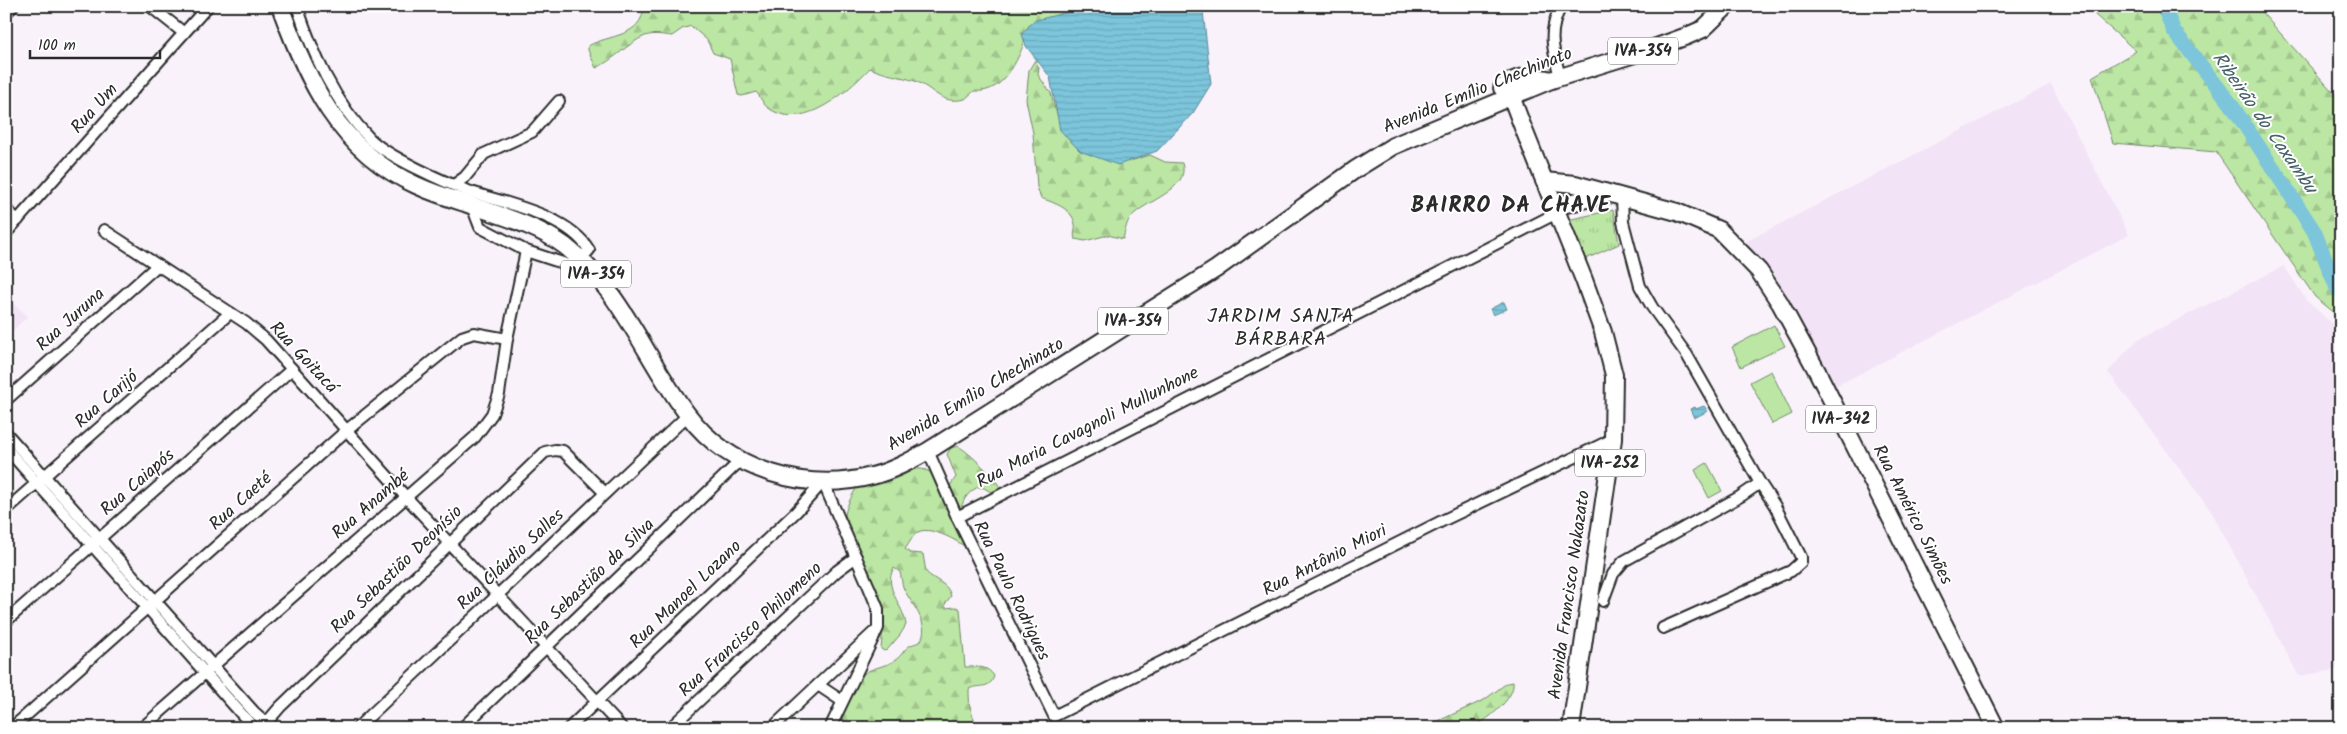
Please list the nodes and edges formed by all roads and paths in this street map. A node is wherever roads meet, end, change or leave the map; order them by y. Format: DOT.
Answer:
graph roads {
  1 [pos="13,6"];
  2 [pos="150,6"];
  3 [pos="208,6"];
  4 [pos="280,6"];
  5 [pos="297,6"];
  6 [pos="1561,6"];
  7 [pos="1727,6"];
  8 [pos="6,13"];
  9 [pos="184,33"];
  10 [pos="1555,78"];
  11 [pos="1510,89"];
  12 [pos="559,101"];
  13 [pos="1534,158"];
  14 [pos="1544,181"];
  15 [pos="1575,184"];
  16 [pos="454,185"];
  17 [pos="1614,195"];
  18 [pos="472,206"];
  19 [pos="6,210"];
  20 [pos="1556,210"];
  21 [pos="18,220"];
  22 [pos="104,230"];
  23 [pos="6,233"];
  24 [pos="526,251"];
  25 [pos="581,259"];
  26 [pos="158,265"];
  27 [pos="606,287"];
  28 [pos="230,313"];
  29 [pos="506,339"];
  30 [pos="292,369"];
  31 [pos="6,400"];
  32 [pos="688,415"];
  33 [pos="347,430"];
  34 [pos="6,433"];
  35 [pos="1613,439"];
  36 [pos="6,448"];
  37 [pos="928,451"];
  38 [pos="742,460"];
  39 [pos="41,480"];
  40 [pos="822,482"];
  41 [pos="1760,483"];
  42 [pos="605,493"];
  43 [pos="406,497"];
  44 [pos="6,510"];
  45 [pos="957,517"];
  46 [pos="96,542"];
  47 [pos="450,542"];
  48 [pos="856,558"];
  49 [pos="498,594"];
  50 [pos="1603,601"];
  51 [pos="151,604"];
  52 [pos="6,621"];
  53 [pos="878,628"];
  54 [pos="1663,628"];
  55 [pos="547,647"];
  56 [pos="212,665"];
  57 [pos="204,673"];
  58 [pos="818,685"];
  59 [pos="842,701"];
  60 [pos="597,702"];
  61 [pos="1054,716"];
  62 [pos="267,726"];
  63 [pos="12,728"];
  64 [pos="142,728"];
  65 [pos="254,728"];
  66 [pos="357,728"];
  67 [pos="462,728"];
  68 [pos="569,728"];
  69 [pos="622,728"];
  70 [pos="670,728"];
  71 [pos="772,728"];
  72 [pos="830,728"];
  73 [pos="1571,728"];
  74 [pos="1996,728"];
  1 -- 8 [label="street"];
  2 -- 9 [label="street"];
  3 -- 9 [label="street, Rua Um"];
  4 -- 18 [label="main road, Avenida Emílio Chechinato / IVA-354"];
  5 -- 16 [label="street"];
  6 -- 10 [label="street"];
  7 -- 10 [label="main road, Avenida Emílio Chechinato / IVA-354"];
  9 -- 21 [label="street, Rua Um"];
  10 -- 11 [label="main road, Avenida Emílio Chechinato"];
  11 -- 13 [label="main road, Avenida Francisco Nakazato / IVA-252"];
  11 -- 37 [label="main road, Avenida Emílio Chechinato / IVA-354"];
  12 -- 16 [label="street"];
  13 -- 14 [label="main road, Avenida Francisco Nakazato / IVA-252"];
  13 -- 15 [label="main road"];
  14 -- 15 [label="main road, Rua Américo Simões"];
  14 -- 20 [label="main road, Avenida Francisco Nakazato / IVA-252"];
  15 -- 17 [label="main road, Rua Américo Simões"];
  16 -- 25 [label="street"];
  17 -- 20 [label="main road, Rua Maria Cavagnoli Mullunhone"];
  17 -- 41 [label="street"];
  17 -- 74 [label="main road, Rua Américo Simões / IVA-342"];
  18 -- 24 [label="street"];
  18 -- 25 [label="main road, Avenida Emílio Chechinato / IVA-354"];
  19 -- 21 [label="street"];
  20 -- 35 [label="main road, Avenida Francisco Nakazato / IVA-252"];
  20 -- 45 [label="street, Rua Maria Cavagnoli Mullunhone"];
  21 -- 23 [label="street, Rua Um"];
  22 -- 26 [label="street, Rua Goitacá"];
  24 -- 27 [label="street"];
  24 -- 29 [label="street, Rua Anambé"];
  25 -- 27 [label="main road, Avenida Emílio Chechinato / IVA-354"];
  26 -- 28 [label="street, Rua Goitacá"];
  26 -- 31 [label="street, Rua Juruna"];
  27 -- 32 [label="main road, Avenida Emílio Chechinato / IVA-354"];
  28 -- 30 [label="street, Rua Goitacá"];
  28 -- 39 [label="street, Rua Carijó"];
  29 -- 33 [label="street, Rua Caeté"];
  29 -- 43 [label="street, Rua Anambé"];
  30 -- 33 [label="street, Rua Goitacá"];
  30 -- 46 [label="street, Rua Caiapós"];
  32 -- 38 [label="main road, Avenida Emílio Chechinato / IVA-354"];
  32 -- 42 [label="street, Rua Cláudio Salles"];
  33 -- 43 [label="street, Rua Goitacá"];
  33 -- 51 [label="street, Rua Caeté"];
  34 -- 39 [label="street"];
  35 -- 61 [label="street, Rua Antônio Miori"];
  35 -- 73 [label="main road, Avenida Francisco Nakazato / IVA-252"];
  36 -- 39 [label="street"];
  37 -- 40 [label="main road, Avenida Emílio Chechinato / IVA-354"];
  37 -- 45 [label="street, Rua Paulo Rodrigues"];
  38 -- 40 [label="main road, Avenida Emílio Chechinato / IVA-354"];
  38 -- 55 [label="street, Rua Sebastião da Silva"];
  39 -- 44 [label="street, Rua Carijó"];
  39 -- 46 [label="street"];
  40 -- 48 [label="street"];
  40 -- 60 [label="street, Rua Manoel Lozano"];
  41 -- 50 [label="street"];
  41 -- 54 [label="street"];
  42 -- 47 [label="street, Rua Sebastião Deonísio"];
  42 -- 49 [label="street, Rua Cláudio Salles"];
  43 -- 47 [label="street, Rua Goitacá"];
  43 -- 56 [label="street, Rua Anambé"];
  45 -- 61 [label="street, Rua Paulo Rodrigues"];
  46 -- 51 [label="street"];
  46 -- 52 [label="street, Rua Caiapós"];
  47 -- 49 [label="street, Rua Goitacá"];
  47 -- 62 [label="street, Rua Sebastião Deonísio"];
  48 -- 53 [label="street"];
  48 -- 70 [label="street, Rua Francisco Philomeno"];
  49 -- 55 [label="street, Rua Goitacá"];
  49 -- 66 [label="street, Rua Cláudio Salles"];
  51 -- 56 [label="street"];
  51 -- 57 [label="street"];
  51 -- 63 [label="street, Rua Caeté"];
  53 -- 58 [label="street"];
  53 -- 59 [label="street"];
  55 -- 60 [label="street, Rua Goitacá"];
  55 -- 67 [label="street, Rua Sebastião da Silva"];
  56 -- 57 [label="street, Rua Anambé"];
  56 -- 62 [label="street"];
  57 -- 64 [label="street, Rua Anambé"];
  57 -- 65 [label="street"];
  58 -- 59 [label="street"];
  58 -- 71 [label="street"];
  59 -- 72 [label="street"];
  60 -- 68 [label="street, Rua Manoel Lozano"];
  60 -- 69 [label="street, Rua Goitacá"];
}
